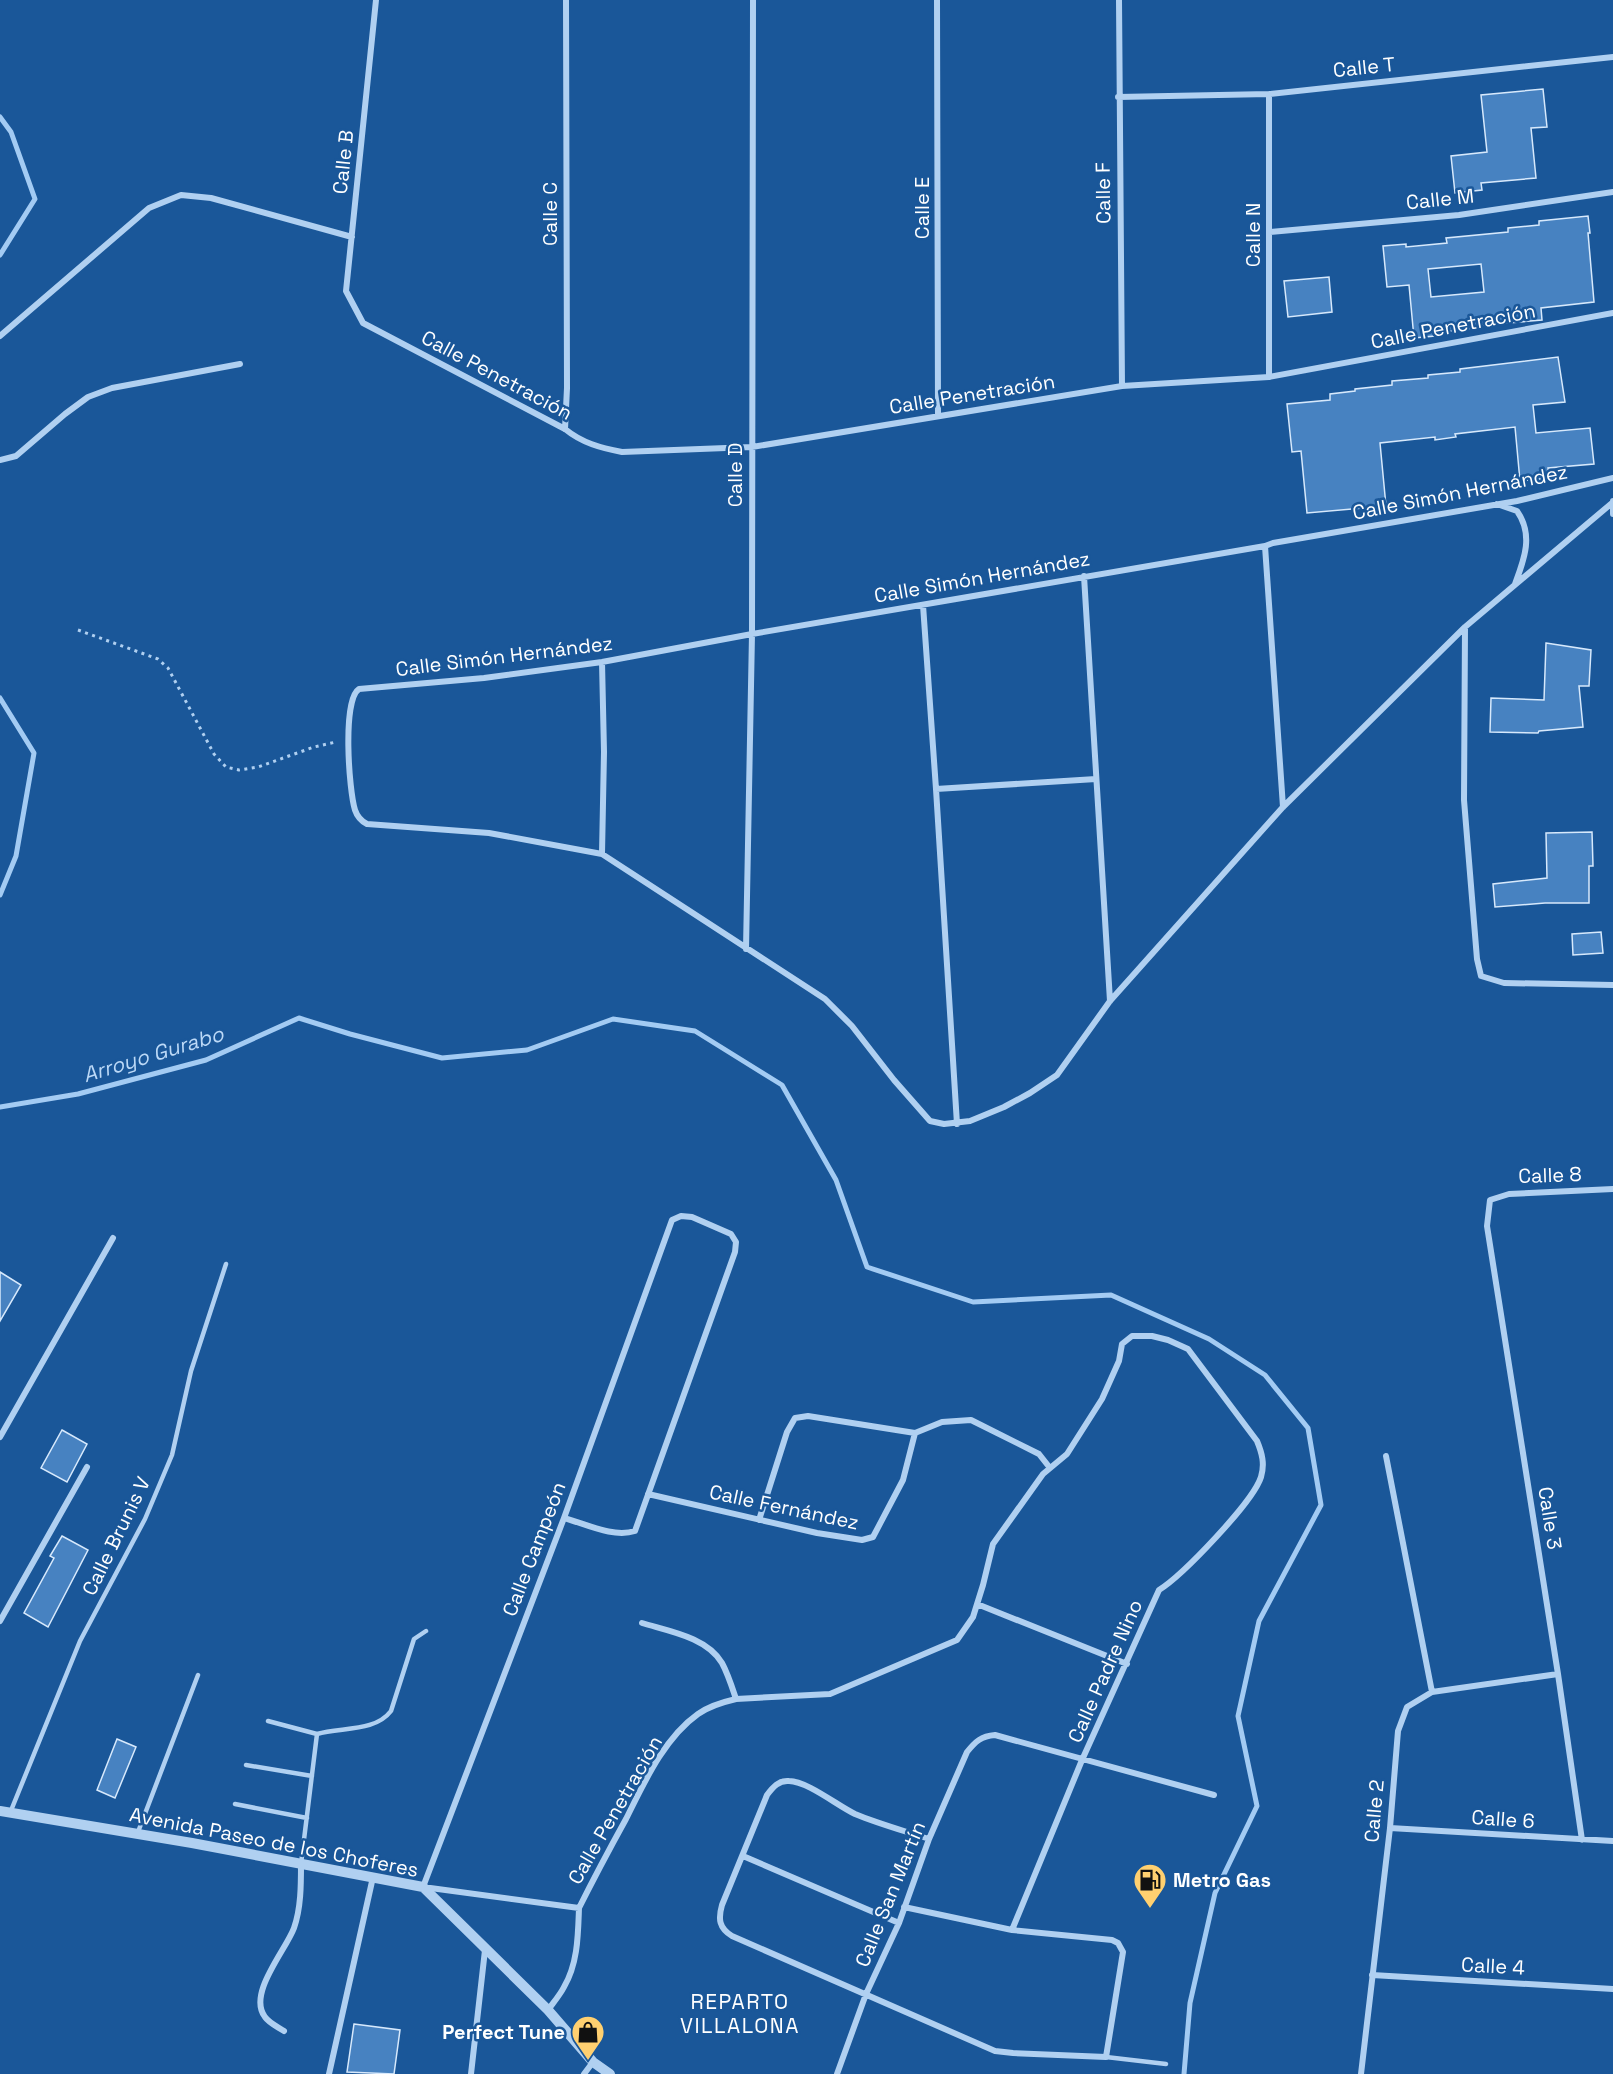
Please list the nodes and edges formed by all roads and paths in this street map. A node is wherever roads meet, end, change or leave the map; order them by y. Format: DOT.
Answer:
graph roads {
  1 [pos="376,0"];
  2 [pos="566,0"];
  3 [pos="753,0"];
  4 [pos="937,0"];
  5 [pos="1119,0"];
  6 [pos="1613,57"];
  7 [pos="1269,94"];
  8 [pos="1118,96"];
  9 [pos="1613,192"];
  10 [pos="1270,232"];
  11 [pos="352,237"];
  12 [pos="1613,313"];
  13 [pos="363,323"];
  14 [pos="0,336"];
  15 [pos="240,364"];
  16 [pos="1269,377"];
  17 [pos="1122,386"];
  18 [pos="938,415"];
  19 [pos="565,429"];
  20 [pos="752,447"];
  21 [pos="0,460"];
  22 [pos="1613,478"];
  23 [pos="1613,502"];
  24 [pos="1496,504"];
  25 [pos="1613,514"];
  26 [pos="1265,546"];
  27 [pos="1084,576"];
  28 [pos="1515,585"];
  29 [pos="923,605"];
  30 [pos="1465,627"];
  31 [pos="78,630"];
  32 [pos="752,634"];
  33 [pos="602,662"];
  34 [pos="348,739"];
  35 [pos="1096,779"];
  36 [pos="936,789"];
  37 [pos="1283,807"];
  38 [pos="602,854"];
  39 [pos="746,949"];
  40 [pos="1613,985"];
  41 [pos="1110,1001"];
  42 [pos="957,1124"];
  43 [pos="1613,1189"];
  44 [pos="1490,1200"];
  45 [pos="113,1238"];
  46 [pos="226,1264"];
  47 [pos="1119,1361"];
  48 [pos="915,1433"];
  49 [pos="0,1437"];
  50 [pos="1386,1456"];
  51 [pos="87,1467"];
  52 [pos="1050,1468"];
  53 [pos="648,1494"];
  54 [pos="564,1518"];
  55 [pos="759,1520"];
  56 [pos="977,1604"];
  57 [pos="0,1621"];
  58 [pos="642,1623"];
  59 [pos="426,1631"];
  60 [pos="1127,1664"];
  61 [pos="1558,1674"];
  62 [pos="198,1675"];
  63 [pos="1432,1692"];
  64 [pos="736,1699"];
  65 [pos="268,1721"];
  66 [pos="318,1734"];
  67 [pos="1082,1760"];
  68 [pos="246,1765"];
  69 [pos="312,1776"];
  70 [pos="1214,1795"];
  71 [pos="235,1804"];
  72 [pos="5,1812"];
  73 [pos="307,1818"];
  74 [pos="1390,1828"];
  75 [pos="137,1834"];
  76 [pos="929,1839"];
  77 [pos="1582,1840"];
  78 [pos="1613,1841"];
  79 [pos="743,1856"];
  80 [pos="301,1864"];
  81 [pos="374,1877"];
  82 [pos="423,1887"];
  83 [pos="904,1907"];
  84 [pos="579,1908"];
  85 [pos="898,1923"];
  86 [pos="1012,1930"];
  87 [pos="485,1950"];
  88 [pos="1372,1975"];
  89 [pos="1613,1989"];
  90 [pos="866,1994"];
  91 [pos="548,2010"];
  92 [pos="284,2031"];
  93 [pos="1106,2057"];
  94 [pos="593,2062"];
  95 [pos="1166,2064"];
  96 [pos="329,2074"];
  97 [pos="471,2074"];
  98 [pos="584,2074"];
  99 [pos="610,2074"];
  100 [pos="837,2074"];
  101 [pos="1361,2074"];
  1 -- 11 [label="street, Calle B"];
  2 -- 19 [label="street, Calle C"];
  3 -- 20 [label="street, Calle D"];
  4 -- 18 [label="street, Calle E"];
  5 -- 8 [label="street, Calle F"];
  6 -- 7 [label="street, Calle T"];
  7 -- 8 [label="street, Calle T"];
  7 -- 10 [label="street, Calle N"];
  8 -- 17 [label="street, Calle F"];
  9 -- 10 [label="street, Calle M"];
  10 -- 16 [label="street, Calle N"];
  11 -- 13 [label="street, Calle B"];
  11 -- 14 [label="street"];
  12 -- 16 [label="street, Calle Penetración"];
  13 -- 19 [label="street, Calle Penetración"];
  15 -- 21 [label="street"];
  16 -- 17 [label="street, Calle Penetración"];
  17 -- 18 [label="street, Calle Penetración"];
  18 -- 20 [label="street, Calle Penetración"];
  19 -- 20 [label="street, Calle Penetración"];
  20 -- 32 [label="street, Calle D"];
  22 -- 24 [label="street, Calle Simón Hernández"];
  23 -- 25 [label="street"];
  23 -- 28 [label="street"];
  24 -- 26 [label="street, Calle Simón Hernández"];
  24 -- 28 [label="street"];
  26 -- 27 [label="street, Calle Simón Hernández"];
  26 -- 37 [label="street"];
  27 -- 29 [label="street, Calle Simón Hernández"];
  27 -- 35 [label="street"];
  28 -- 30 [label="street"];
  29 -- 32 [label="street, Calle Simón Hernández"];
  29 -- 36 [label="street"];
  30 -- 37 [label="street"];
  30 -- 40 [label="street"];
  31 -- 34 [label="path"];
  32 -- 33 [label="street, Calle Simón Hernández"];
  32 -- 39 [label="street, Calle D"];
  33 -- 34 [label="street, Calle Simón Hernández"];
  33 -- 38 [label="street"];
  34 -- 38 [label="street"];
  35 -- 36 [label="street"];
  35 -- 41 [label="street"];
  36 -- 42 [label="street"];
  37 -- 41 [label="street"];
  38 -- 39 [label="street"];
  39 -- 42 [label="street"];
  41 -- 42 [label="street"];
  43 -- 44 [label="street, Calle 8"];
  44 -- 61 [label="street, Calle 3"];
  45 -- 49 [label="street"];
  46 -- 72 [label="lane, Calle Brunis V"];
  47 -- 52 [label="street, Calle Penetración"];
  47 -- 60 [label="street, Calle Padre Nino"];
  48 -- 52 [label="street"];
  48 -- 55 [label="street, Calle Fernández"];
  48 -- 55 [label="street"];
  50 -- 63 [label="street"];
  51 -- 57 [label="street"];
  52 -- 56 [label="street, Calle Penetración"];
  53 -- 54 [label="street"];
  53 -- 54 [label="street, Calle Campeón"];
  53 -- 55 [label="street, Calle Fernández"];
  54 -- 82 [label="street, Calle Campeón"];
  56 -- 60 [label="street"];
  56 -- 64 [label="street, Calle Penetración"];
  58 -- 64 [label="street"];
  59 -- 66 [label="lane"];
  60 -- 67 [label="street, Calle Padre Nino"];
  61 -- 63 [label="street, Calle 2"];
  61 -- 77 [label="street, Calle 3"];
  62 -- 75 [label="lane"];
  63 -- 74 [label="street, Calle 2"];
  64 -- 84 [label="street, Calle Penetración"];
  65 -- 66 [label="lane"];
  66 -- 69 [label="lane"];
  67 -- 70 [label="street"];
  67 -- 76 [label="street, Calle San Martín"];
  67 -- 86 [label="street, Calle Padre Nino"];
  68 -- 69 [label="lane"];
  69 -- 73 [label="lane"];
  71 -- 73 [label="lane"];
  72 -- 75 [label="street, Avenida Paseo de los Choferes"];
  73 -- 80 [label="lane"];
  74 -- 77 [label="street, Calle 6"];
  74 -- 88 [label="street, Calle 2"];
  75 -- 80 [label="street, Avenida Paseo de los Choferes"];
  76 -- 79 [label="street"];
  76 -- 83 [label="street, Calle San Martín"];
  77 -- 78 [label="street, Calle 6"];
  79 -- 85 [label="street"];
  79 -- 90 [label="street"];
  80 -- 81 [label="street, Avenida Paseo de los Choferes"];
  80 -- 92 [label="street"];
  81 -- 82 [label="street, Avenida Paseo de los Choferes"];
  81 -- 96 [label="street"];
  82 -- 84 [label="street, Calle Penetración"];
  82 -- 87 [label="street, Avenida Paseo de los Choferes"];
  83 -- 85 [label="street, Calle San Martín"];
  83 -- 86 [label="street"];
  84 -- 91 [label="street"];
  85 -- 90 [label="street, Calle San Martín"];
  86 -- 93 [label="street"];
  87 -- 91 [label="street, Avenida Paseo de los Choferes"];
  87 -- 97 [label="street"];
  88 -- 89 [label="street, Calle 4"];
  88 -- 101 [label="street, Calle 2"];
  90 -- 93 [label="street"];
  90 -- 100 [label="street, Calle San Martín"];
  91 -- 94 [label="street, Avenida Paseo de los Choferes"];
  93 -- 95 [label="lane"];
  94 -- 98 [label="street"];
  94 -- 99 [label="street, Avenida Paseo de los Choferes"];
}
